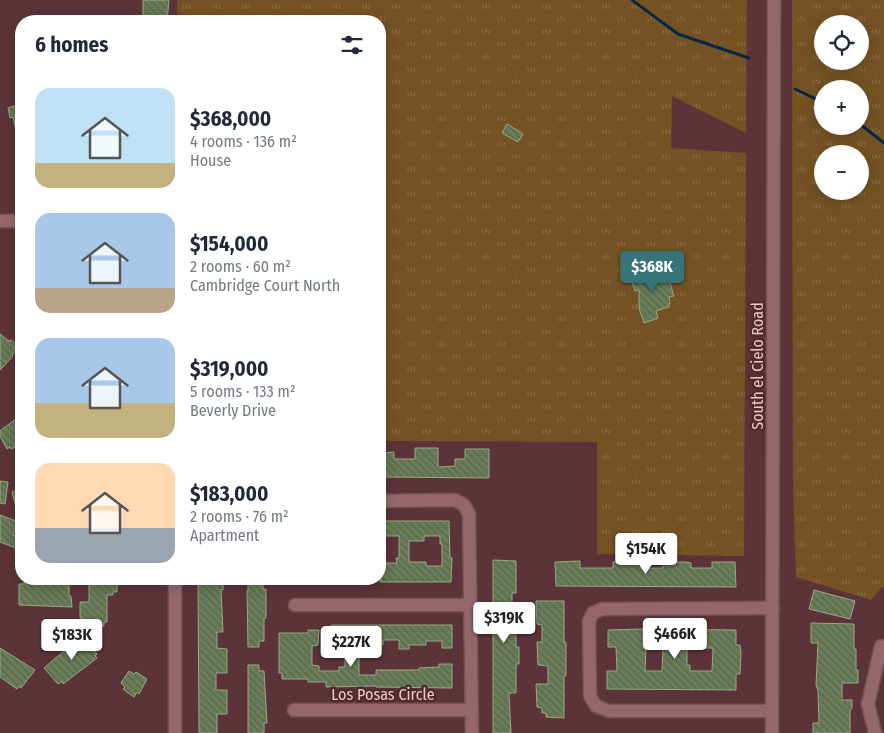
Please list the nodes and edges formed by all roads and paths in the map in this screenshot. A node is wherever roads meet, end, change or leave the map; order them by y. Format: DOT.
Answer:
graph roads {
  1 [pos="774,0"];
  2 [pos="0,221"];
  3 [pos="15,221"];
  4 [pos="386,500"];
  5 [pos="175,585"];
  6 [pos="295,605"];
  7 [pos="471,605"];
  8 [pos="772,608"];
  9 [pos="881,646"];
  10 [pos="294,710"];
  11 [pos="471,710"];
  12 [pos="772,711"];
  13 [pos="175,733"];
  14 [pos="472,733"];
  15 [pos="772,733"];
  16 [pos="875,733"];
  1 -- 8 [label="street, South el Cielo Road"];
  2 -- 3 [label="street"];
  4 -- 7 [label="street"];
  5 -- 13 [label="street"];
  6 -- 7 [label="street"];
  7 -- 11 [label="street"];
  8 -- 12 [label="street, South el Cielo Road"];
  8 -- 12 [label="street"];
  9 -- 16 [label="street"];
  10 -- 11 [label="street, Los Posas Circle"];
  11 -- 14 [label="street"];
  12 -- 15 [label="street, South el Cielo Road"];
}
